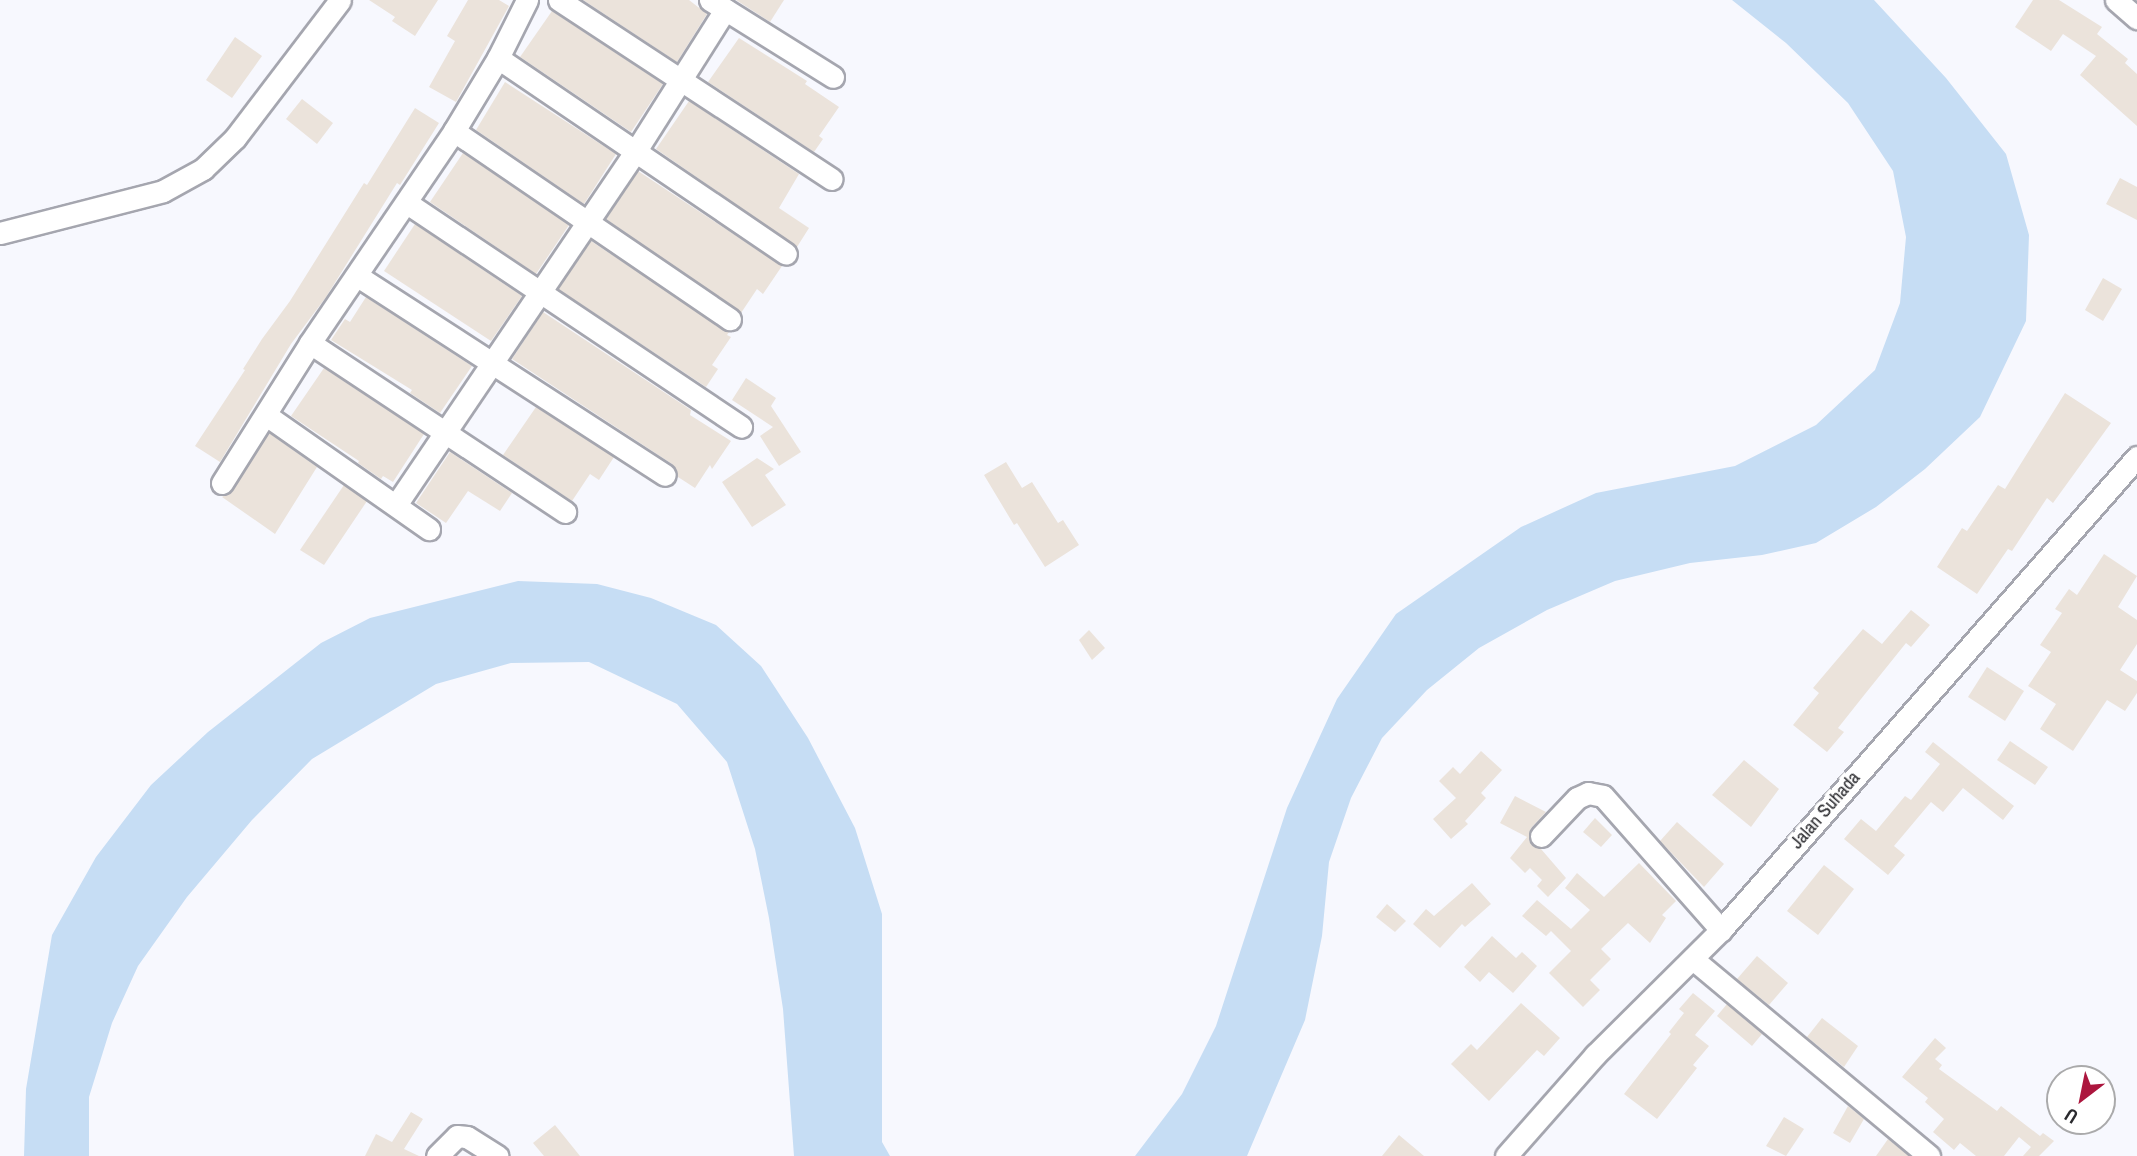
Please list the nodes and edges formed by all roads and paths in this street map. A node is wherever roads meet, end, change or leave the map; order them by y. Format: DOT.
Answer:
graph roads {
  1 [pos="340,0"];
  2 [pos="527,0"];
  3 [pos="559,0"];
  4 [pos="2116,0"];
  5 [pos="718,5"];
  6 [pos="2137,18"];
  7 [pos="498,58"];
  8 [pos="833,76"];
  9 [pos="681,83"];
  10 [pos="454,131"];
  11 [pos="637,149"];
  12 [pos="831,179"];
  13 [pos="407,203"];
  14 [pos="587,221"];
  15 [pos="0,233"];
  16 [pos="786,254"];
  17 [pos="359,276"];
  18 [pos="540,293"];
  19 [pos="730,319"];
  20 [pos="310,343"];
  21 [pos="493,363"];
  22 [pos="266,415"];
  23 [pos="741,427"];
  24 [pos="444,434"];
  25 [pos="2137,457"];
  26 [pos="665,475"];
  27 [pos="222,483"];
  28 [pos="396,505"];
  29 [pos="565,512"];
  30 [pos="429,529"];
  31 [pos="1541,836"];
  32 [pos="1721,930"];
  33 [pos="1693,960"];
  34 [pos="437,1156"];
  35 [pos="497,1156"];
  36 [pos="1506,1156"];
  37 [pos="1929,1156"];
  1 -- 15 [label="street"];
  2 -- 7 [label="street"];
  3 -- 9 [label="street"];
  4 -- 6 [label="street"];
  5 -- 8 [label="street"];
  5 -- 9 [label="street"];
  7 -- 10 [label="street"];
  7 -- 11 [label="street"];
  9 -- 11 [label="street"];
  9 -- 12 [label="street"];
  10 -- 13 [label="street"];
  10 -- 14 [label="street"];
  11 -- 14 [label="street"];
  11 -- 16 [label="street"];
  13 -- 17 [label="street"];
  13 -- 18 [label="street"];
  14 -- 18 [label="street"];
  14 -- 19 [label="street"];
  17 -- 20 [label="street"];
  17 -- 21 [label="street"];
  18 -- 21 [label="street"];
  18 -- 23 [label="street"];
  20 -- 22 [label="street"];
  20 -- 24 [label="street"];
  21 -- 24 [label="street"];
  21 -- 26 [label="street"];
  22 -- 27 [label="street"];
  22 -- 28 [label="street"];
  24 -- 28 [label="street"];
  24 -- 29 [label="street"];
  25 -- 32 [label="street, Jalan Suhada"];
  28 -- 30 [label="street"];
  31 -- 32 [label="street"];
  32 -- 33 [label="street, Jalan Suhada"];
  33 -- 36 [label="street, Jalan Suhada"];
  33 -- 37 [label="street"];
  34 -- 35 [label="street"];
}
